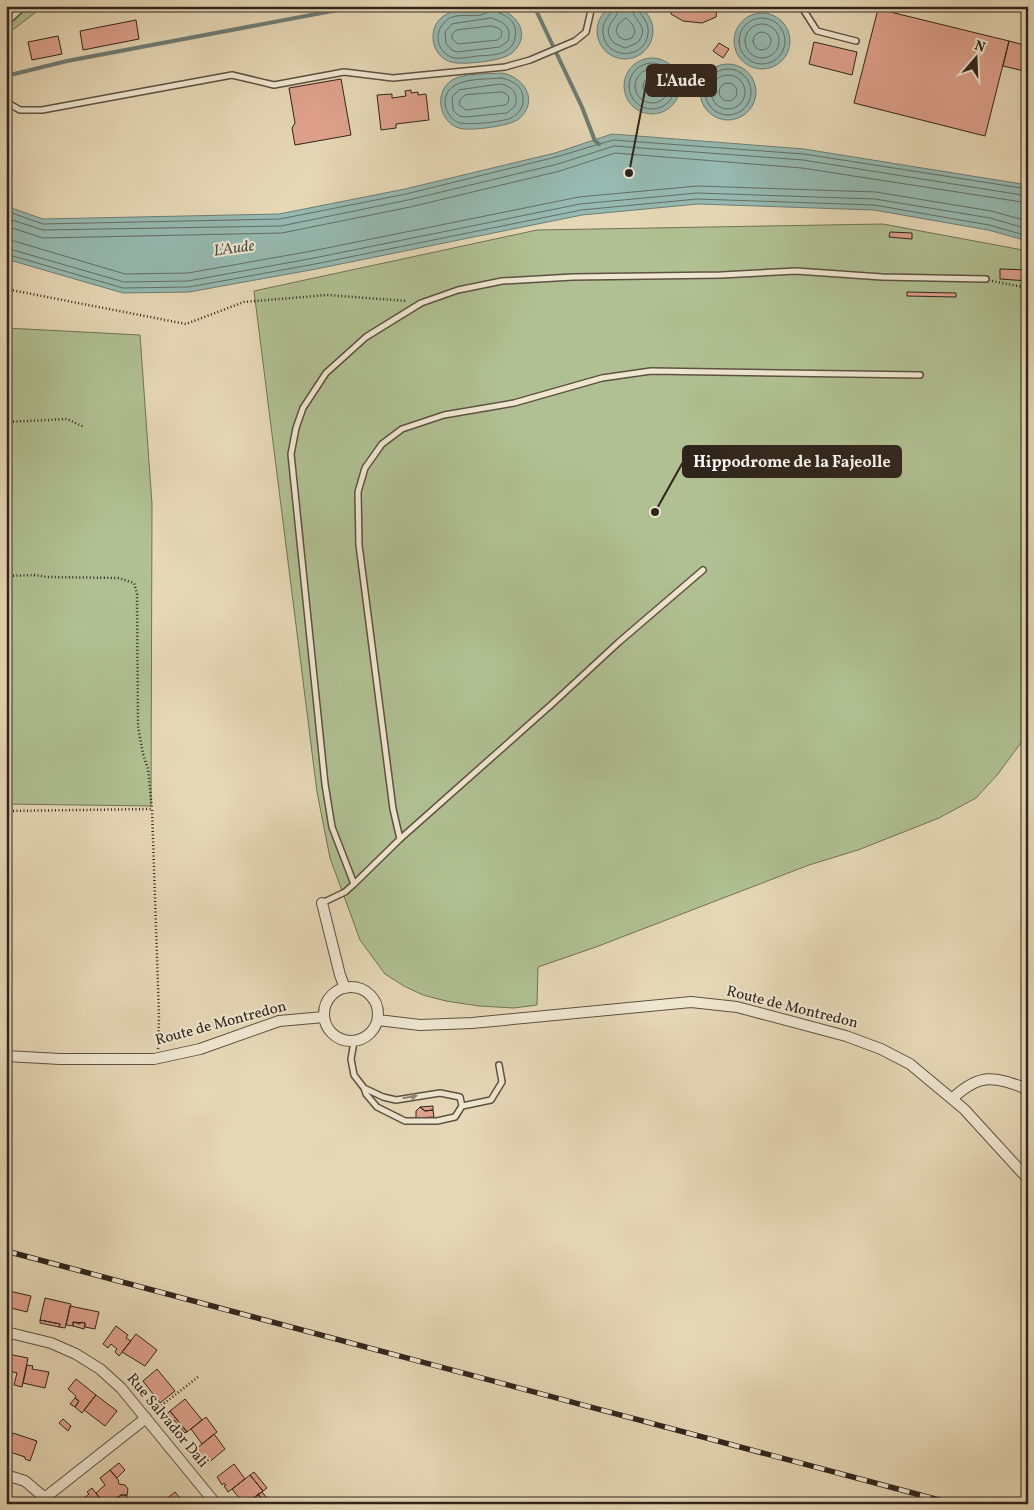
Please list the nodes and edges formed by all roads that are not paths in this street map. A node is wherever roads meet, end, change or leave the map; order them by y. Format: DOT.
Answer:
graph roads {
  1 [pos="24,6"];
  2 [pos="592,6"];
  3 [pos="801,6"];
  4 [pos="6,23"];
  5 [pos="856,41"];
  6 [pos="6,102"];
  7 [pos="986,279"];
  8 [pos="920,375"];
  9 [pos="702,570"];
  10 [pos="400,839"];
  11 [pos="354,884"];
  12 [pos="322,903"];
  13 [pos="345,988"];
  14 [pos="324,1017"];
  15 [pos="378,1020"];
  16 [pos="354,1042"];
  17 [pos="6,1056"];
  18 [pos="499,1065"];
  19 [pos="364,1088"];
  20 [pos="1028,1089"];
  21 [pos="954,1098"];
  22 [pos="462,1106"];
  23 [pos="1028,1179"];
  24 [pos="6,1332"];
  25 [pos="146,1418"];
  26 [pos="6,1475"];
  27 [pos="41,1501"];
  28 [pos="216,1504"];
  1 -- 4 [label="lane"];
  2 -- 6 [label="lane"];
  3 -- 5 [label="lane"];
  7 -- 11 [label="lane"];
  8 -- 10 [label="lane"];
  9 -- 10 [label="lane"];
  10 -- 11 [label="lane"];
  11 -- 12 [label="lane"];
  12 -- 13 [label="street"];
  13 -- 14 [label="street"];
  13 -- 15 [label="street"];
  14 -- 16 [label="street"];
  14 -- 17 [label="street, Route de Montredon"];
  15 -- 16 [label="street"];
  15 -- 21 [label="street, Route de Montredon"];
  16 -- 19 [label="lane"];
  18 -- 22 [label="lane"];
  19 -- 22 [label="lane, one-way"];
  19 -- 22 [label="lane"];
  20 -- 21 [label="street"];
  21 -- 23 [label="street, Route de Montredon"];
  24 -- 25 [label="street, Rue Salvador Dali"];
  25 -- 27 [label="street"];
  25 -- 28 [label="street, Rue Salvador Dali"];
  26 -- 27 [label="street"];
}
